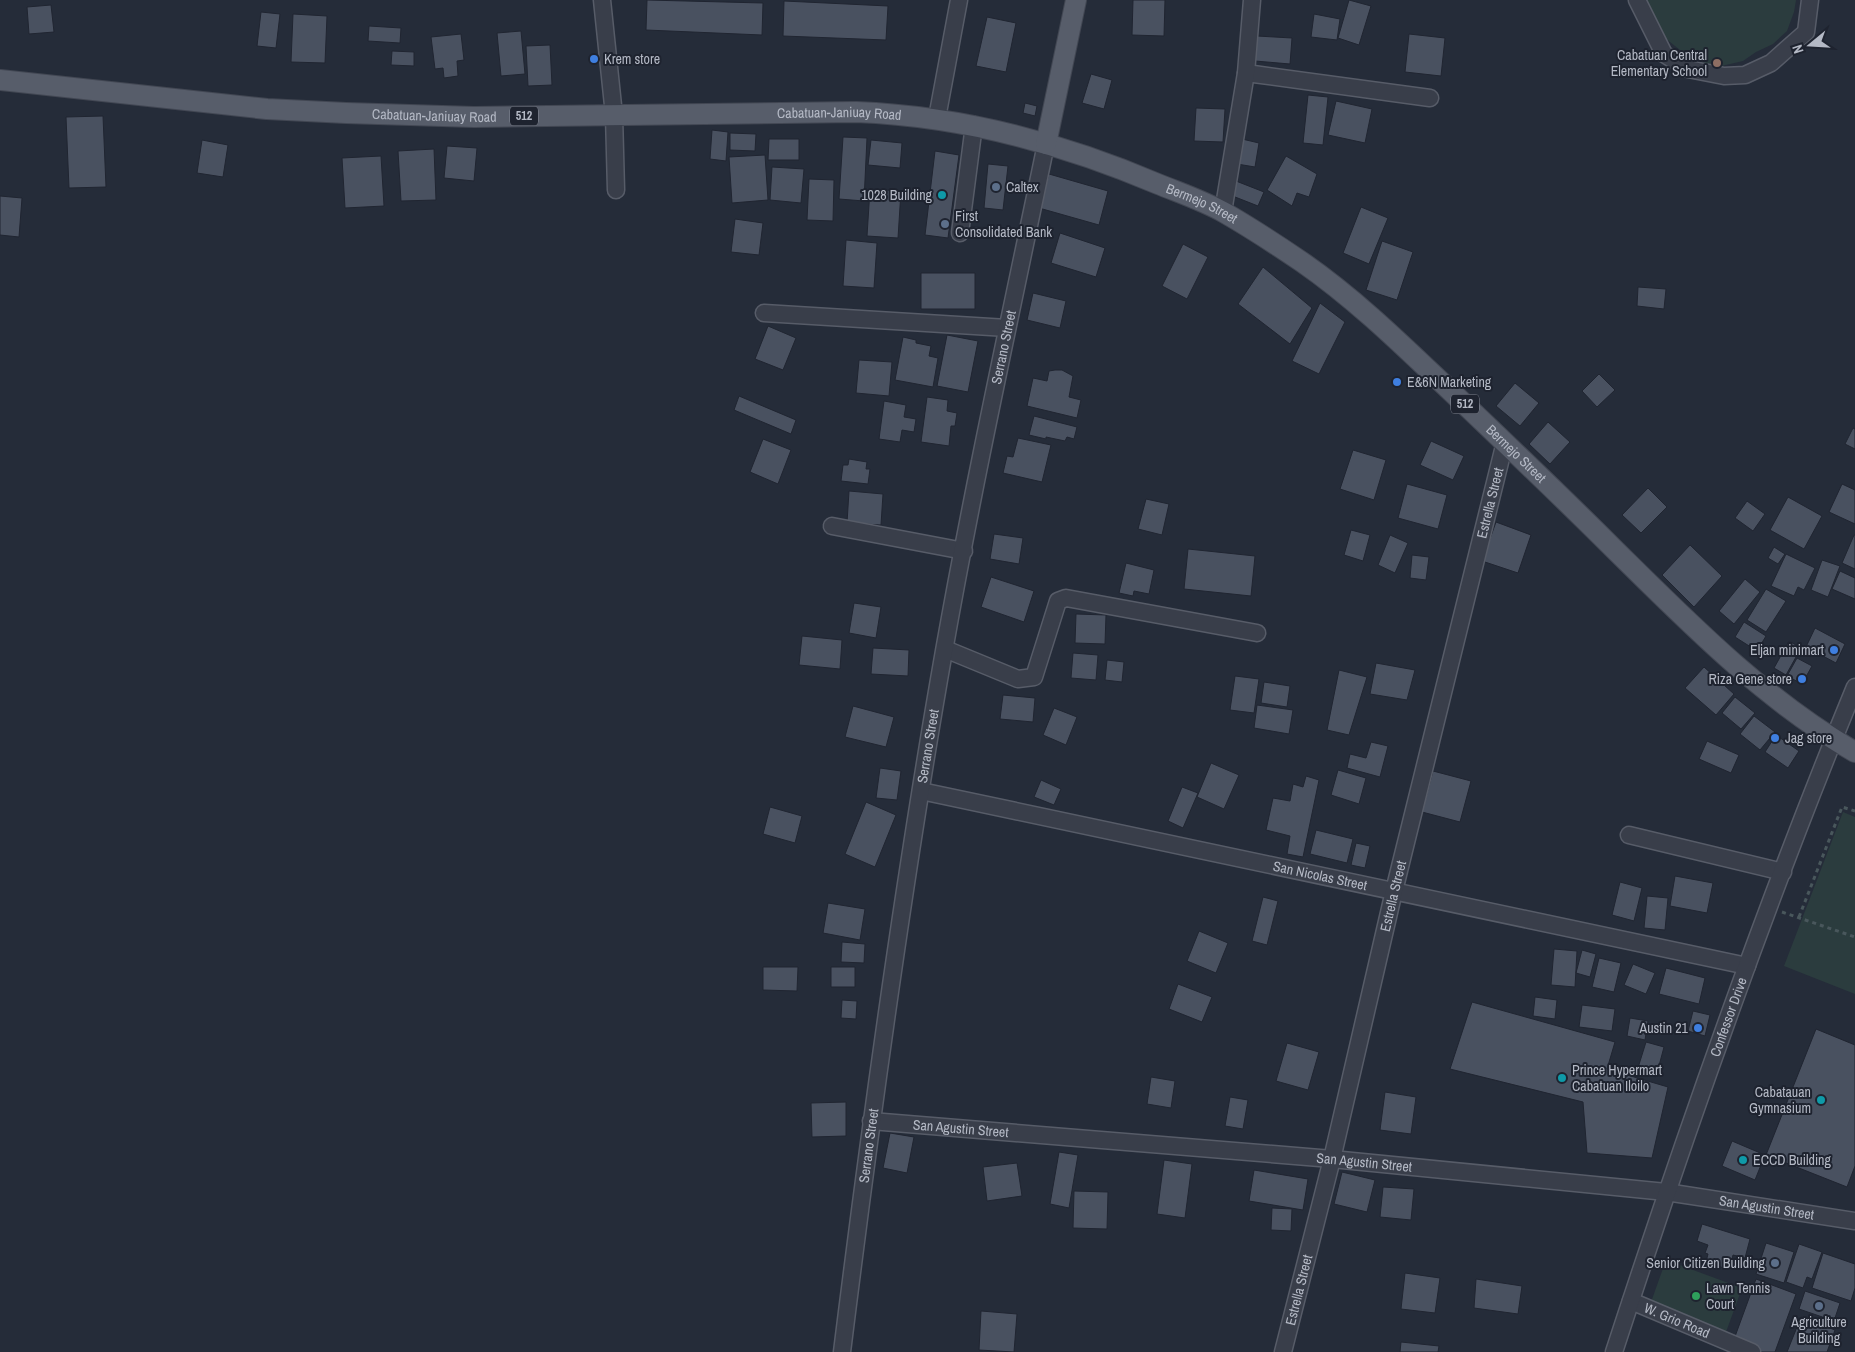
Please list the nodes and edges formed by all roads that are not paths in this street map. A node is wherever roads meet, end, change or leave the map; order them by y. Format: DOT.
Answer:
graph roads {
  1 [pos="602,0"];
  2 [pos="959,0"];
  3 [pos="1076,0"];
  4 [pos="1252,0"];
  5 [pos="1637,0"];
  6 [pos="1810,0"];
  7 [pos="1246,73"];
  8 [pos="0,80"];
  9 [pos="1430,98"];
  10 [pos="614,116"];
  11 [pos="937,118"];
  12 [pos="974,125"];
  13 [pos="1046,144"];
  14 [pos="616,190"];
  15 [pos="1222,212"];
  16 [pos="960,233"];
  17 [pos="764,313"];
  18 [pos="1007,328"];
  19 [pos="1505,442"];
  20 [pos="832,526"];
  21 [pos="964,551"];
  22 [pos="1257,633"];
  23 [pos="945,649"];
  24 [pos="1855,687"];
  25 [pos="1834,740"];
  26 [pos="1855,752"];
  27 [pos="921,791"];
  28 [pos="1629,834"];
  29 [pos="1783,872"];
  30 [pos="1394,891"];
  31 [pos="1747,966"];
  32 [pos="871,1120"];
  33 [pos="1332,1159"];
  34 [pos="1666,1192"];
  35 [pos="1855,1221"];
  36 [pos="1631,1301"];
  37 [pos="842,1352"];
  38 [pos="1283,1352"];
  39 [pos="1614,1352"];
  40 [pos="1752,1352"];
  1 -- 10 [label="street"];
  2 -- 11 [label="street"];
  3 -- 13 [label="main road"];
  4 -- 7 [label="street"];
  5 -- 6 [label="street"];
  7 -- 9 [label="street"];
  7 -- 15 [label="street"];
  8 -- 10 [label="main road, Cabatuan-Janiuay Road / 512"];
  10 -- 11 [label="main road, Cabatuan-Janiuay Road / 512"];
  10 -- 14 [label="street"];
  11 -- 12 [label="main road, Cabatuan-Janiuay Road / 512"];
  12 -- 13 [label="main road, Cabatuan-Janiuay Road / 512"];
  12 -- 16 [label="street"];
  13 -- 15 [label="main road, Bermejo Street / 512"];
  13 -- 18 [label="street, Serrano Street"];
  15 -- 19 [label="main road, Bermejo Street / 512"];
  17 -- 18 [label="street"];
  18 -- 21 [label="street, Serrano Street"];
  19 -- 25 [label="main road, Bermejo Street / 512"];
  19 -- 30 [label="street, Estrella Street"];
  20 -- 21 [label="street"];
  21 -- 23 [label="street, Serrano Street"];
  22 -- 23 [label="street"];
  23 -- 27 [label="street, Serrano Street"];
  24 -- 25 [label="street, Confessor Drive"];
  25 -- 26 [label="main road, Bermejo Street / 512"];
  25 -- 29 [label="street, Confessor Drive"];
  27 -- 30 [label="street, San Nicolas Street"];
  27 -- 32 [label="street, Serrano Street"];
  28 -- 29 [label="street"];
  29 -- 31 [label="street, Confessor Drive"];
  30 -- 31 [label="street, San Nicolas Street"];
  30 -- 33 [label="street, Estrella Street"];
  31 -- 34 [label="street, Confessor Drive"];
  32 -- 33 [label="street, San Agustin Street"];
  32 -- 37 [label="street, Serrano Street"];
  33 -- 34 [label="street, San Agustin Street"];
  33 -- 38 [label="street, Estrella Street"];
  34 -- 35 [label="street, San Agustin Street"];
  34 -- 36 [label="street, Confessor Drive"];
  36 -- 39 [label="street, Confessor Drive"];
  36 -- 40 [label="street, W. Grio Road"];
}
